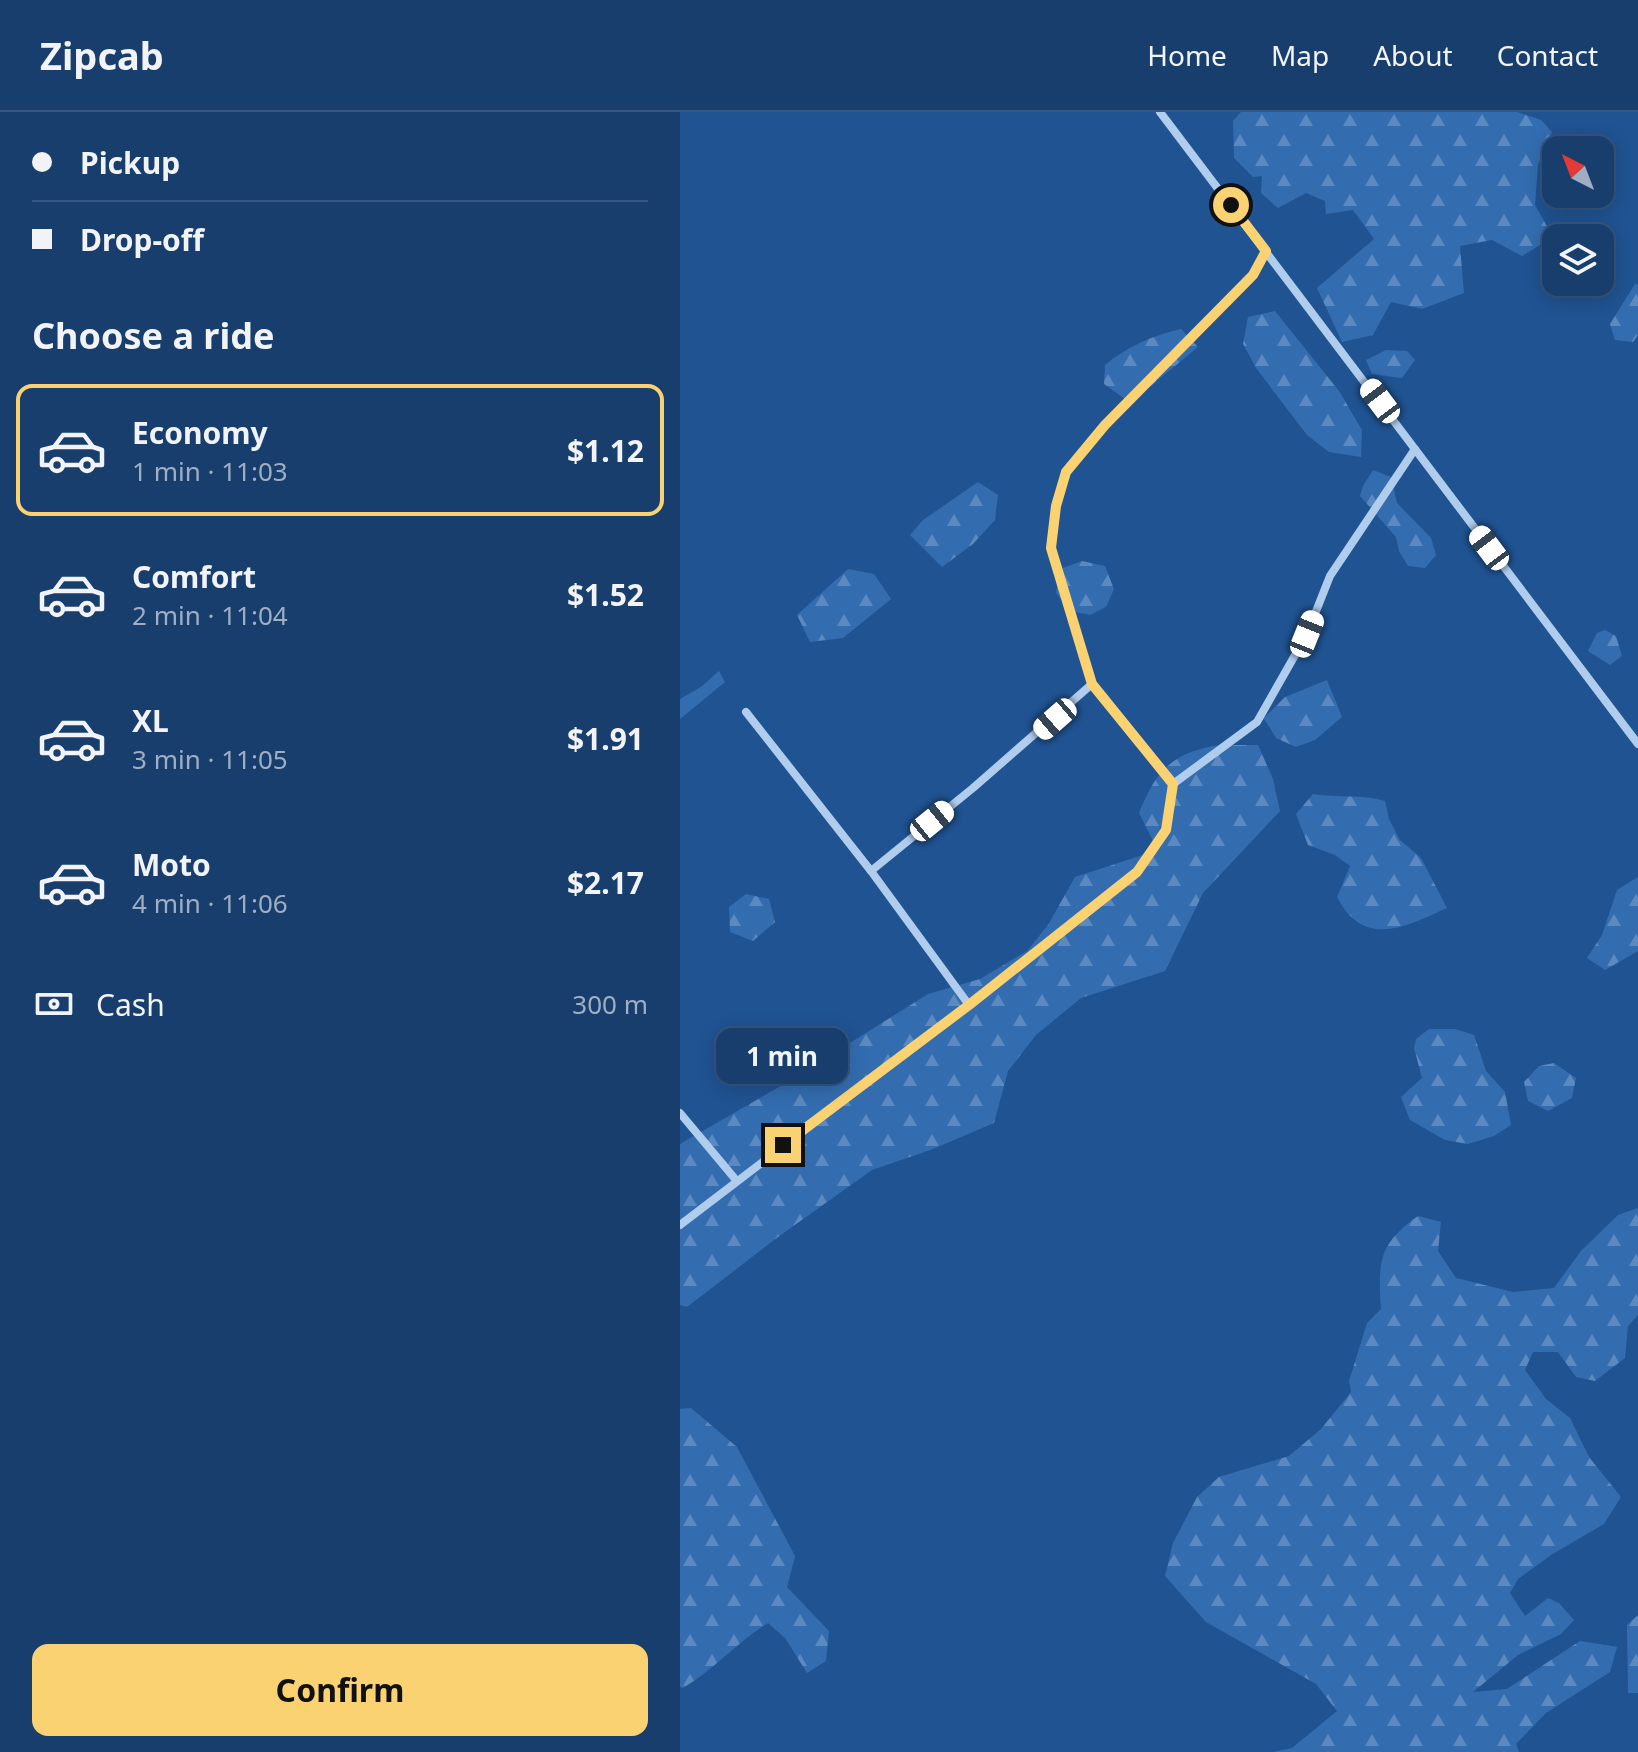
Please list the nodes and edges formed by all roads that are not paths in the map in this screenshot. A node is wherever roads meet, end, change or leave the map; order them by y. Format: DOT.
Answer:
graph roads {
  1 [pos="1160,112"];
  2 [pos="1266,251"];
  3 [pos="1415,449"];
  4 [pos="1092,684"];
  5 [pos="746,712"];
  6 [pos="1638,744"];
  7 [pos="1173,784"];
  8 [pos="871,871"];
  9 [pos="969,1005"];
  10 [pos="680,1113"];
  11 [pos="736,1180"];
  12 [pos="680,1225"];
  1 -- 2 [label="street"];
  2 -- 3 [label="street"];
  2 -- 4 [label="street"];
  3 -- 6 [label="street"];
  3 -- 7 [label="street"];
  4 -- 7 [label="street"];
  4 -- 8 [label="street"];
  5 -- 8 [label="street"];
  7 -- 9 [label="street"];
  8 -- 9 [label="street"];
  9 -- 11 [label="street"];
  10 -- 11 [label="street"];
  11 -- 12 [label="street"];
}
